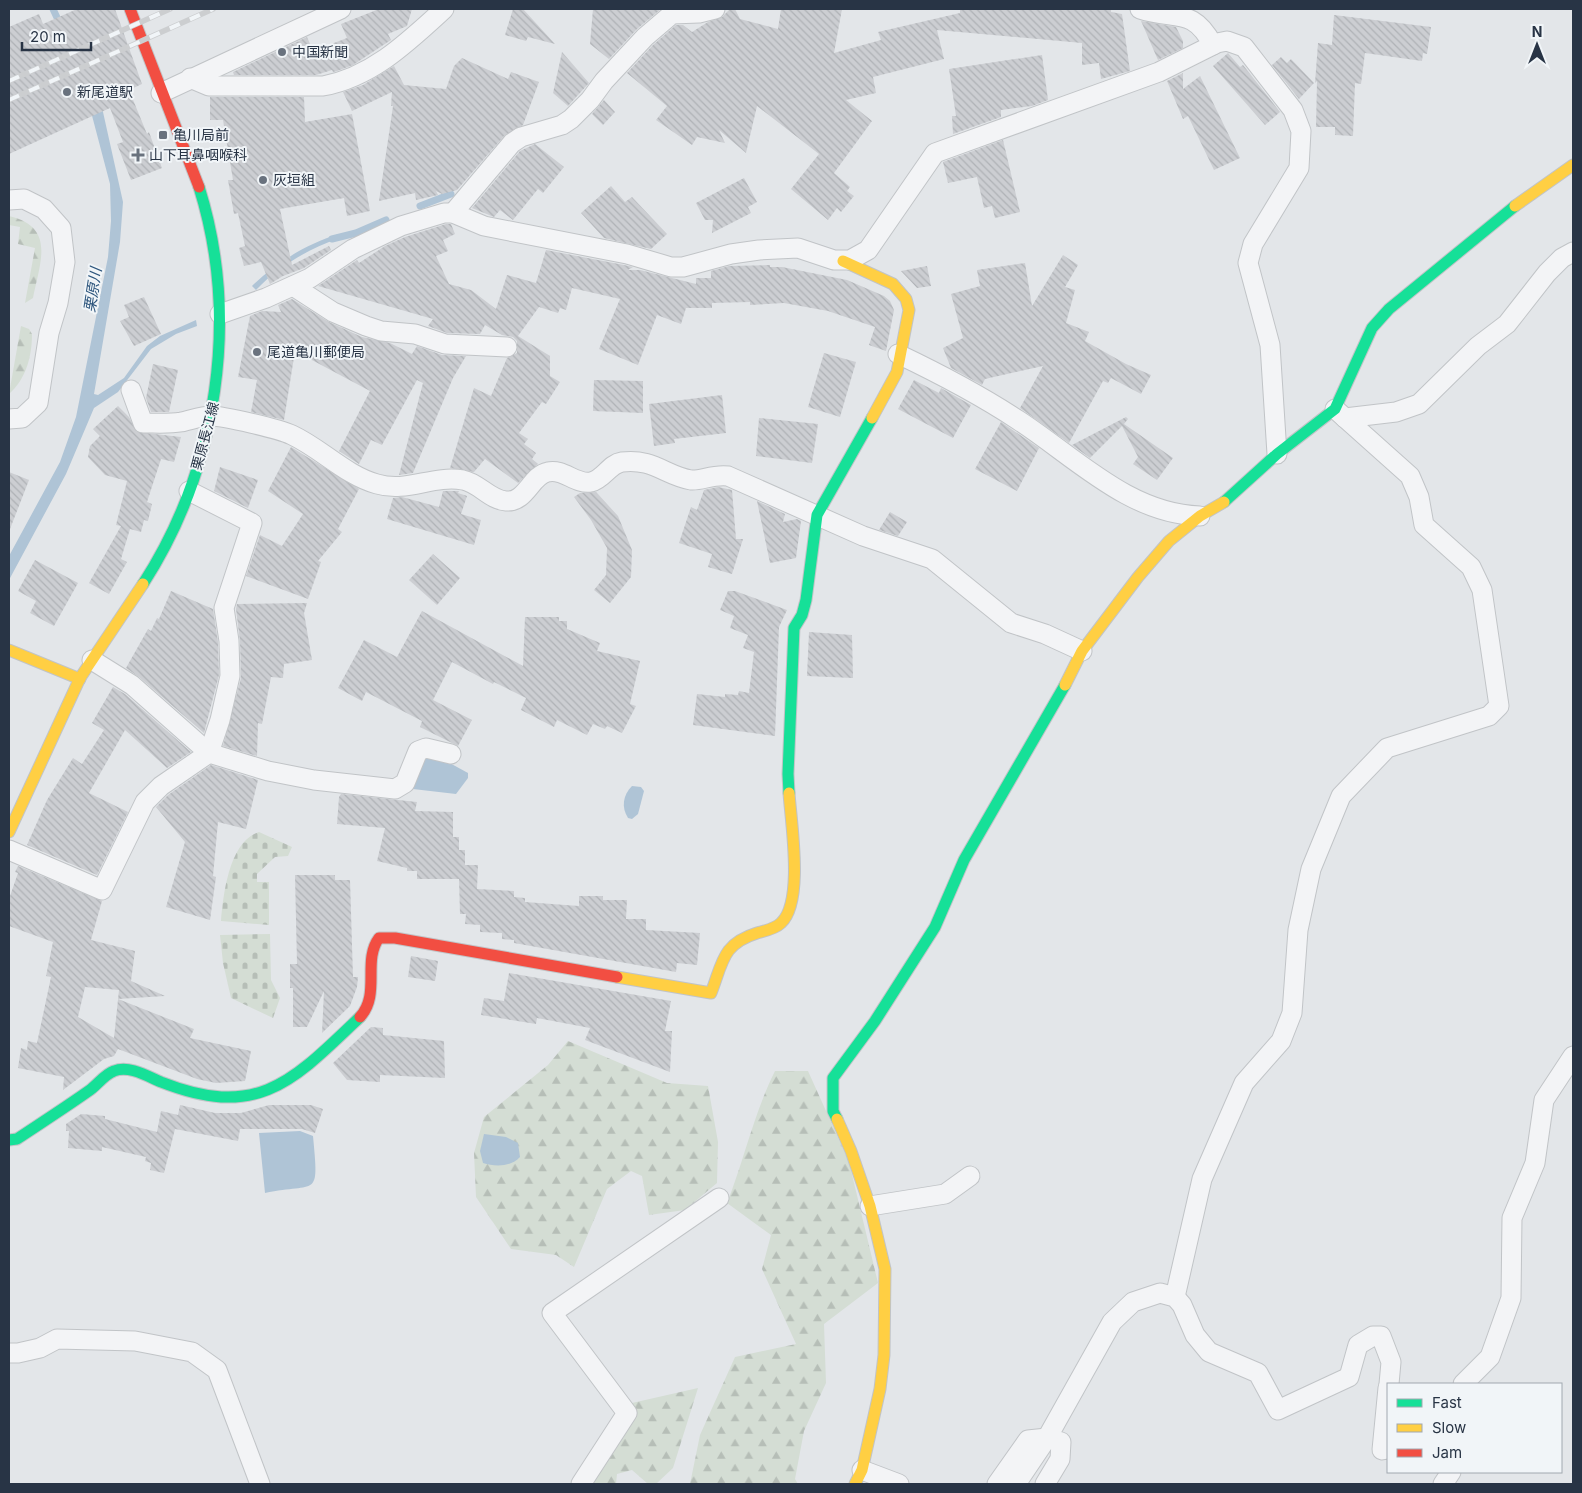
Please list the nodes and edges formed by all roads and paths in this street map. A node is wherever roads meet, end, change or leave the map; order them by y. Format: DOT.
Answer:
graph roads {
  1 [pos="130,9"];
  2 [pos="341,9"];
  3 [pos="444,9"];
  4 [pos="715,9"];
  5 [pos="1140,9"];
  6 [pos="1213,45"];
  7 [pos="190,78"];
  8 [pos="161,93"];
  9 [pos="1573,165"];
  10 [pos="9,200"];
  11 [pos="453,214"];
  12 [pos="1573,252"];
  13 [pos="843,262"];
  14 [pos="293,286"];
  15 [pos="220,314"];
  16 [pos="507,347"];
  17 [pos="898,354"];
  18 [pos="130,390"];
  19 [pos="1340,414"];
  20 [pos="211,416"];
  21 [pos="9,419"];
  22 [pos="1277,454"];
  23 [pos="189,491"];
  24 [pos="817,515"];
  25 [pos="1200,516"];
  26 [pos="9,650"];
  27 [pos="1082,651"];
  28 [pos="92,660"];
  29 [pos="80,679"];
  30 [pos="209,752"];
  31 [pos="452,754"];
  32 [pos="9,829"];
  33 [pos="9,850"];
  34 [pos="1573,1056"];
  35 [pos="9,1140"];
  36 [pos="970,1176"];
  37 [pos="719,1198"];
  38 [pos="870,1206"];
  39 [pos="1175,1297"];
  40 [pos="9,1353"];
  41 [pos="1388,1383"];
  42 [pos="1464,1383"];
  43 [pos="1387,1397"];
  44 [pos="1047,1438"];
  45 [pos="1387,1449"];
  46 [pos="859,1477"];
  47 [pos="260,1484"];
  48 [pos="581,1484"];
  49 [pos="899,1484"];
  50 [pos="997,1484"];
  51 [pos="1016,1484"];
  52 [pos="1045,1484"];
  1 -- 8 [label="street, 栗原長江線"];
  2 -- 7 [label="street"];
  3 -- 7 [label="street"];
  4 -- 11 [label="street"];
  5 -- 6 [label="street"];
  6 -- 13 [label="street"];
  6 -- 22 [label="street"];
  7 -- 8 [label="street"];
  8 -- 15 [label="street, 栗原長江線"];
  9 -- 19 [label="street"];
  10 -- 21 [label="street"];
  11 -- 13 [label="street"];
  11 -- 14 [label="street"];
  12 -- 19 [label="street"];
  13 -- 17 [label="street"];
  14 -- 15 [label="street"];
  14 -- 16 [label="street"];
  15 -- 20 [label="street, 栗原長江線"];
  17 -- 24 [label="street"];
  17 -- 25 [label="street"];
  18 -- 20 [label="street"];
  19 -- 22 [label="street"];
  19 -- 39 [label="street"];
  20 -- 23 [label="street, 栗原長江線"];
  20 -- 24 [label="street"];
  22 -- 25 [label="street"];
  23 -- 28 [label="street, 栗原長江線"];
  23 -- 30 [label="street"];
  24 -- 27 [label="street"];
  24 -- 35 [label="street"];
  25 -- 27 [label="street"];
  26 -- 29 [label="street"];
  27 -- 38 [label="street"];
  28 -- 29 [label="street, 栗原長江線"];
  28 -- 30 [label="street"];
  29 -- 32 [label="street, 栗原長江線"];
  30 -- 31 [label="street"];
  30 -- 33 [label="street"];
  34 -- 42 [label="street"];
  36 -- 38 [label="street"];
  37 -- 48 [label="street"];
  38 -- 46 [label="street"];
  39 -- 41 [label="street"];
  39 -- 44 [label="street"];
  40 -- 47 [label="street"];
  43 -- 45 [label="street"];
  44 -- 50 [label="street"];
  44 -- 51 [label="street"];
  44 -- 52 [label="street"];
  46 -- 49 [label="street"];
}
